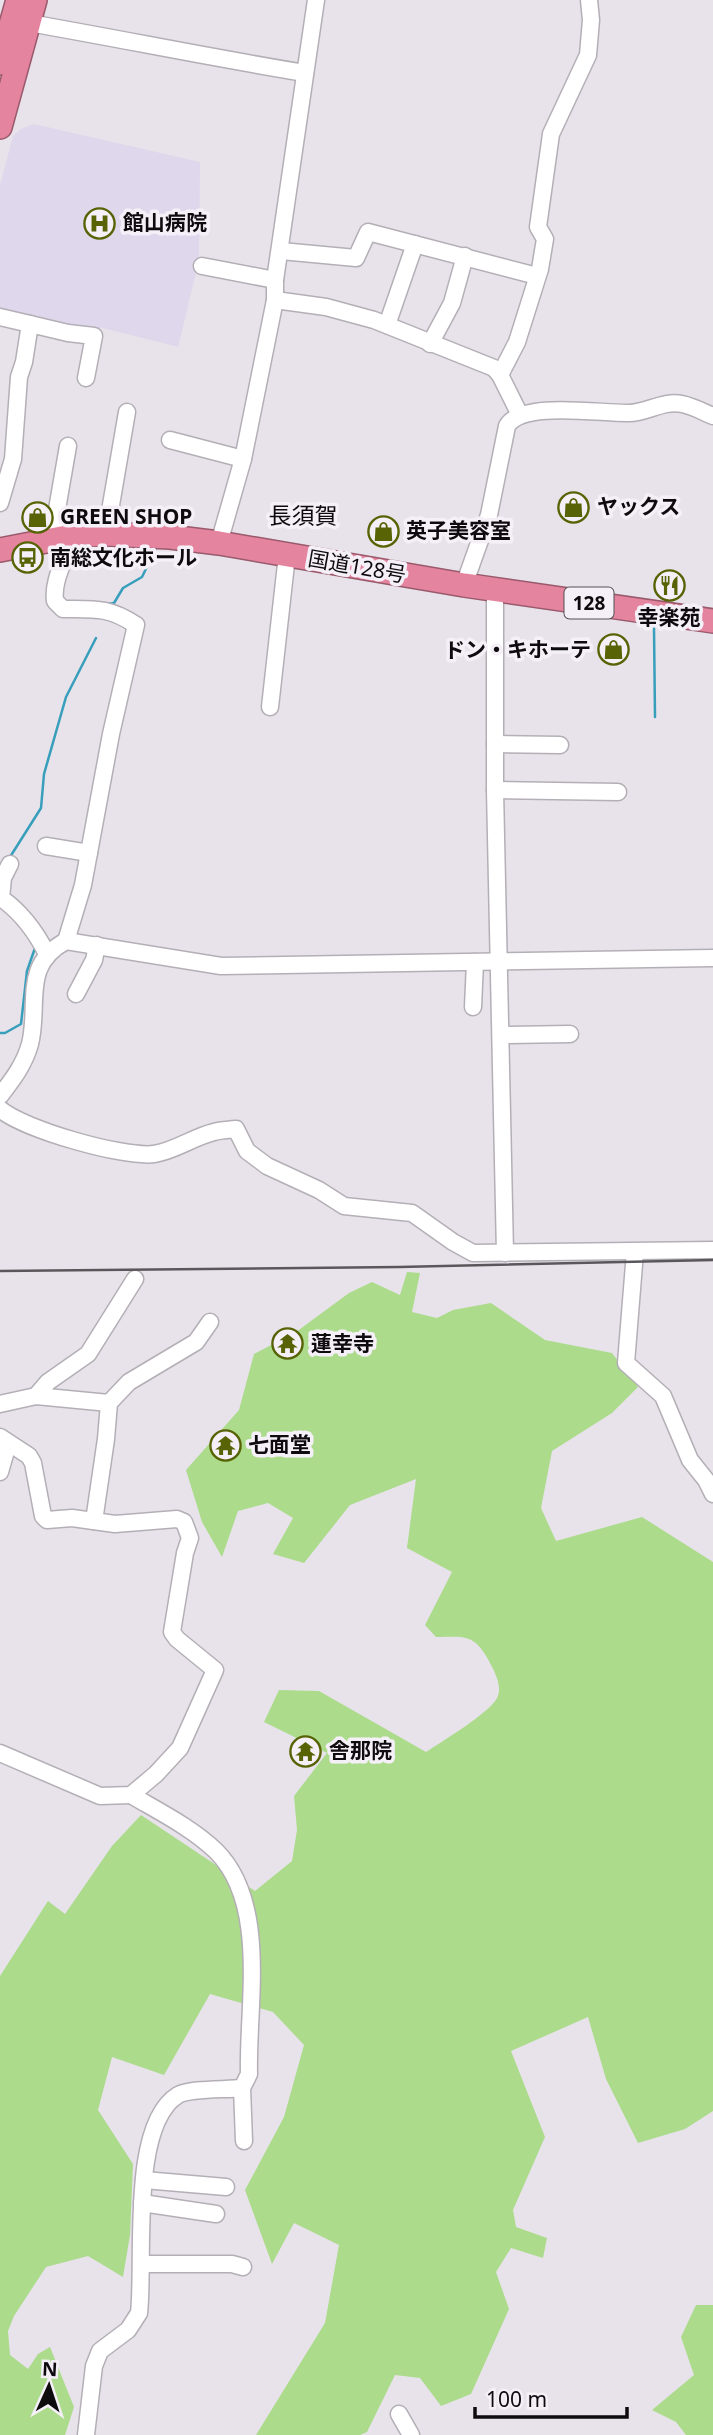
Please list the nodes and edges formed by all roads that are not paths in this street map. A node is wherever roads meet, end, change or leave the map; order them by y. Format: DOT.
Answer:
graph roads {
  1 [pos="18,0"];
  2 [pos="35,0"];
  3 [pos="316,0"];
  4 [pos="589,0"];
  5 [pos="29,23"];
  6 [pos="0,63"];
  7 [pos="305,73"];
  8 [pos="0,127"];
  9 [pos="415,244"];
  10 [pos="281,251"];
  11 [pos="465,256"];
  12 [pos="202,266"];
  13 [pos="537,276"];
  14 [pos="275,280"];
  15 [pos="275,300"];
  16 [pos="0,317"];
  17 [pos="30,324"];
  18 [pos="387,325"];
  19 [pos="430,344"];
  20 [pos="500,375"];
  21 [pos="86,378"];
  22 [pos="127,412"];
  23 [pos="520,415"];
  24 [pos="713,416"];
  25 [pos="170,440"];
  26 [pos="68,446"];
  27 [pos="243,459"];
  28 [pos="0,503"];
  29 [pos="106,534"];
  30 [pos="62,537"];
  31 [pos="219,543"];
  32 [pos="0,550"];
  33 [pos="287,555"];
  34 [pos="464,585"];
  35 [pos="495,589"];
  36 [pos="713,621"];
  37 [pos="270,707"];
  38 [pos="495,744"];
  39 [pos="560,745"];
  40 [pos="495,790"];
  41 [pos="618,792"];
  42 [pos="46,846"];
  43 [pos="89,853"];
  44 [pos="10,864"];
  45 [pos="66,941"];
  46 [pos="97,944"];
  47 [pos="47,954"];
  48 [pos="713,958"];
  49 [pos="475,962"];
  50 [pos="500,962"];
  51 [pos="76,994"];
  52 [pos="473,1007"];
  53 [pos="570,1034"];
  54 [pos="501,1035"];
  55 [pos="0,1096"];
  56 [pos="0,1109"];
  57 [pos="713,1251"];
  58 [pos="635,1252"];
  59 [pos="505,1253"];
  60 [pos="135,1279"];
  61 [pos="210,1322"];
  62 [pos="36,1396"];
  63 [pos="109,1403"];
  64 [pos="1,1406"];
  65 [pos="4,1440"];
  66 [pos="0,1472"];
  67 [pos="711,1484"];
  68 [pos="94,1521"];
  69 [pos="0,1753"];
  70 [pos="131,1795"];
  71 [pos="242,2088"];
  72 [pos="244,2141"];
  73 [pos="144,2180"];
  74 [pos="226,2187"];
  75 [pos="142,2203"];
  76 [pos="216,2214"];
  77 [pos="142,2264"];
  78 [pos="243,2267"];
  79 [pos="399,2414"];
  80 [pos="86,2435"];
  81 [pos="411,2435"];
  1 -- 6 [label="highway"];
  2 -- 5 [label="highway"];
  3 -- 7 [label="street"];
  4 -- 13 [label="street"];
  5 -- 7 [label="street"];
  5 -- 8 [label="highway"];
  7 -- 10 [label="street"];
  9 -- 10 [label="street"];
  9 -- 11 [label="street"];
  9 -- 18 [label="street"];
  10 -- 14 [label="street"];
  11 -- 13 [label="street"];
  11 -- 19 [label="street"];
  12 -- 14 [label="street"];
  13 -- 20 [label="street"];
  14 -- 15 [label="street"];
  15 -- 18 [label="street"];
  15 -- 27 [label="street"];
  16 -- 17 [label="street"];
  17 -- 21 [label="street"];
  17 -- 28 [label="street"];
  18 -- 19 [label="street"];
  19 -- 20 [label="street"];
  20 -- 23 [label="street"];
  22 -- 29 [label="street"];
  23 -- 24 [label="street"];
  23 -- 34 [label="street"];
  25 -- 27 [label="street"];
  26 -- 30 [label="street"];
  27 -- 31 [label="street"];
  29 -- 30 [label="highway, 国道128号 / 128"];
  29 -- 31 [label="highway, 国道128号 / 128"];
  30 -- 32 [label="highway, 国道128号 / 128"];
  30 -- 43 [label="street"];
  31 -- 33 [label="highway, 国道128号 / 128"];
  33 -- 34 [label="highway, 国道128号 / 128"];
  33 -- 37 [label="street"];
  34 -- 35 [label="highway, 国道128号 / 128"];
  35 -- 36 [label="highway, 国道128号 / 128"];
  35 -- 38 [label="street"];
  38 -- 39 [label="street"];
  38 -- 40 [label="street"];
  40 -- 41 [label="street"];
  40 -- 50 [label="street"];
  42 -- 43 [label="street"];
  43 -- 45 [label="street"];
  44 -- 47 [label="street"];
  45 -- 46 [label="street"];
  45 -- 47 [label="street"];
  46 -- 49 [label="street"];
  46 -- 51 [label="street"];
  47 -- 55 [label="street"];
  48 -- 50 [label="street"];
  49 -- 50 [label="street"];
  49 -- 52 [label="street"];
  50 -- 54 [label="street"];
  53 -- 54 [label="street"];
  54 -- 59 [label="street"];
  56 -- 59 [label="street"];
  57 -- 58 [label="street"];
  58 -- 59 [label="street"];
  58 -- 67 [label="street"];
  60 -- 62 [label="street"];
  61 -- 63 [label="street"];
  62 -- 63 [label="street"];
  62 -- 64 [label="street"];
  63 -- 68 [label="street"];
  65 -- 66 [label="street"];
  65 -- 68 [label="street"];
  68 -- 70 [label="street"];
  69 -- 70 [label="street"];
  70 -- 71 [label="street"];
  71 -- 72 [label="street"];
  71 -- 73 [label="street"];
  73 -- 74 [label="street"];
  73 -- 75 [label="street"];
  75 -- 76 [label="street"];
  75 -- 77 [label="street"];
  77 -- 78 [label="street"];
  77 -- 80 [label="street"];
  79 -- 81 [label="street"];
}
